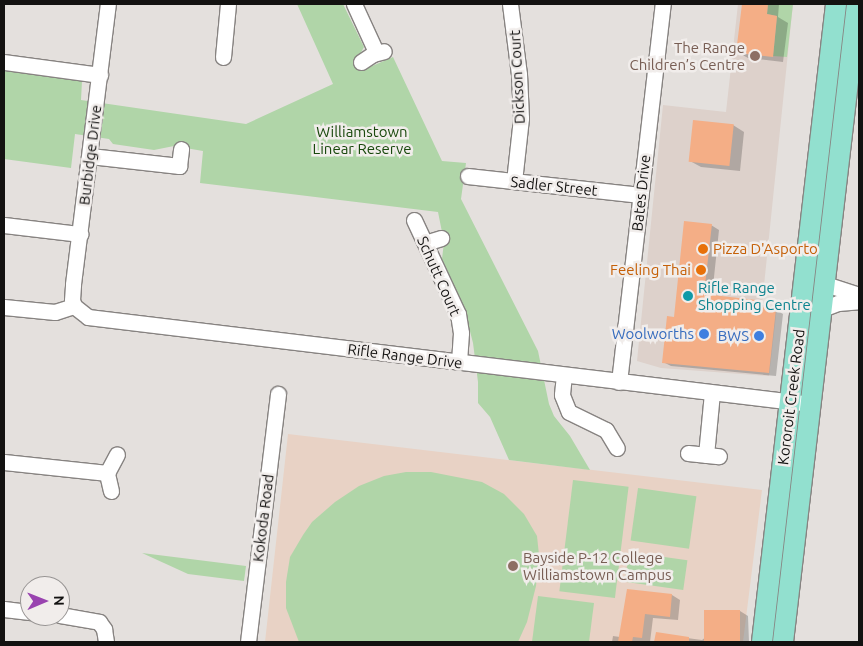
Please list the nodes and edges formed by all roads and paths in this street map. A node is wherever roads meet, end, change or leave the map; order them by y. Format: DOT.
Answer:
graph roads {
  1 [pos="108,4"];
  2 [pos="228,4"];
  3 [pos="354,4"];
  4 [pos="510,4"];
  5 [pos="663,4"];
  6 [pos="836,4"];
  7 [pos="857,4"];
  8 [pos="223,57"];
  9 [pos="4,62"];
  10 [pos="361,62"];
  11 [pos="100,75"];
  12 [pos="181,148"];
  13 [pos="90,156"];
  14 [pos="468,176"];
  15 [pos="514,181"];
  16 [pos="640,195"];
  17 [pos="414,220"];
  18 [pos="4,225"];
  19 [pos="80,234"];
  20 [pos="441,238"];
  21 [pos="425,243"];
  22 [pos="825,279"];
  23 [pos="859,295"];
  24 [pos="802,296"];
  25 [pos="859,301"];
  26 [pos="74,306"];
  27 [pos="4,307"];
  28 [pos="822,309"];
  29 [pos="459,362"];
  30 [pos="564,375"];
  31 [pos="619,382"];
  32 [pos="278,394"];
  33 [pos="712,394"];
  34 [pos="790,402"];
  35 [pos="810,404"];
  36 [pos="616,437"];
  37 [pos="688,453"];
  38 [pos="117,454"];
  39 [pos="4,462"];
  40 [pos="107,473"];
  41 [pos="111,490"];
  42 [pos="4,609"];
  43 [pos="20,611"];
  44 [pos="70,617"];
  45 [pos="106,642"];
  46 [pos="248,642"];
  47 [pos="762,642"];
  48 [pos="783,642"];
  1 -- 11 [label="street, Burbidge Drive"];
  2 -- 8 [label="street"];
  3 -- 10 [label="street"];
  4 -- 15 [label="street, Dickson Court"];
  5 -- 16 [label="street, Bates Drive"];
  6 -- 24 [label="main road, Kororoit Creek Road"];
  7 -- 22 [label="main road, Kororoit Creek Road"];
  9 -- 11 [label="street"];
  11 -- 13 [label="street, Burbidge Drive"];
  12 -- 13 [label="street"];
  13 -- 19 [label="street, Burbidge Drive"];
  14 -- 15 [label="street, Sadler Street"];
  15 -- 16 [label="street, Sadler Street"];
  16 -- 31 [label="street, Bates Drive"];
  17 -- 21 [label="street, Schutt Court"];
  18 -- 19 [label="street"];
  19 -- 26 [label="street, Burbidge Drive"];
  20 -- 21 [label="street"];
  21 -- 29 [label="street, Schutt Court"];
  22 -- 23 [label="street"];
  22 -- 24 [label="main road"];
  22 -- 28 [label="main road, Kororoit Creek Road"];
  24 -- 34 [label="main road, Kororoit Creek Road"];
  25 -- 28 [label="street"];
  26 -- 27 [label="street"];
  26 -- 29 [label="street, Rifle Range Drive"];
  28 -- 35 [label="main road, Kororoit Creek Road"];
  29 -- 30 [label="street, Rifle Range Drive"];
  30 -- 31 [label="street, Rifle Range Drive"];
  30 -- 36 [label="street"];
  31 -- 33 [label="street, Rifle Range Drive"];
  32 -- 46 [label="street, Kokoda Road"];
  33 -- 34 [label="street, Rifle Range Drive"];
  33 -- 37 [label="street"];
  34 -- 35 [label="street, Rifle Range Drive"];
  34 -- 47 [label="main road, Kororoit Creek Road"];
  35 -- 48 [label="main road, Kororoit Creek Road"];
  38 -- 40 [label="street"];
  39 -- 40 [label="street"];
  40 -- 41 [label="street"];
  42 -- 43 [label="street"];
  44 -- 45 [label="street"];
}
